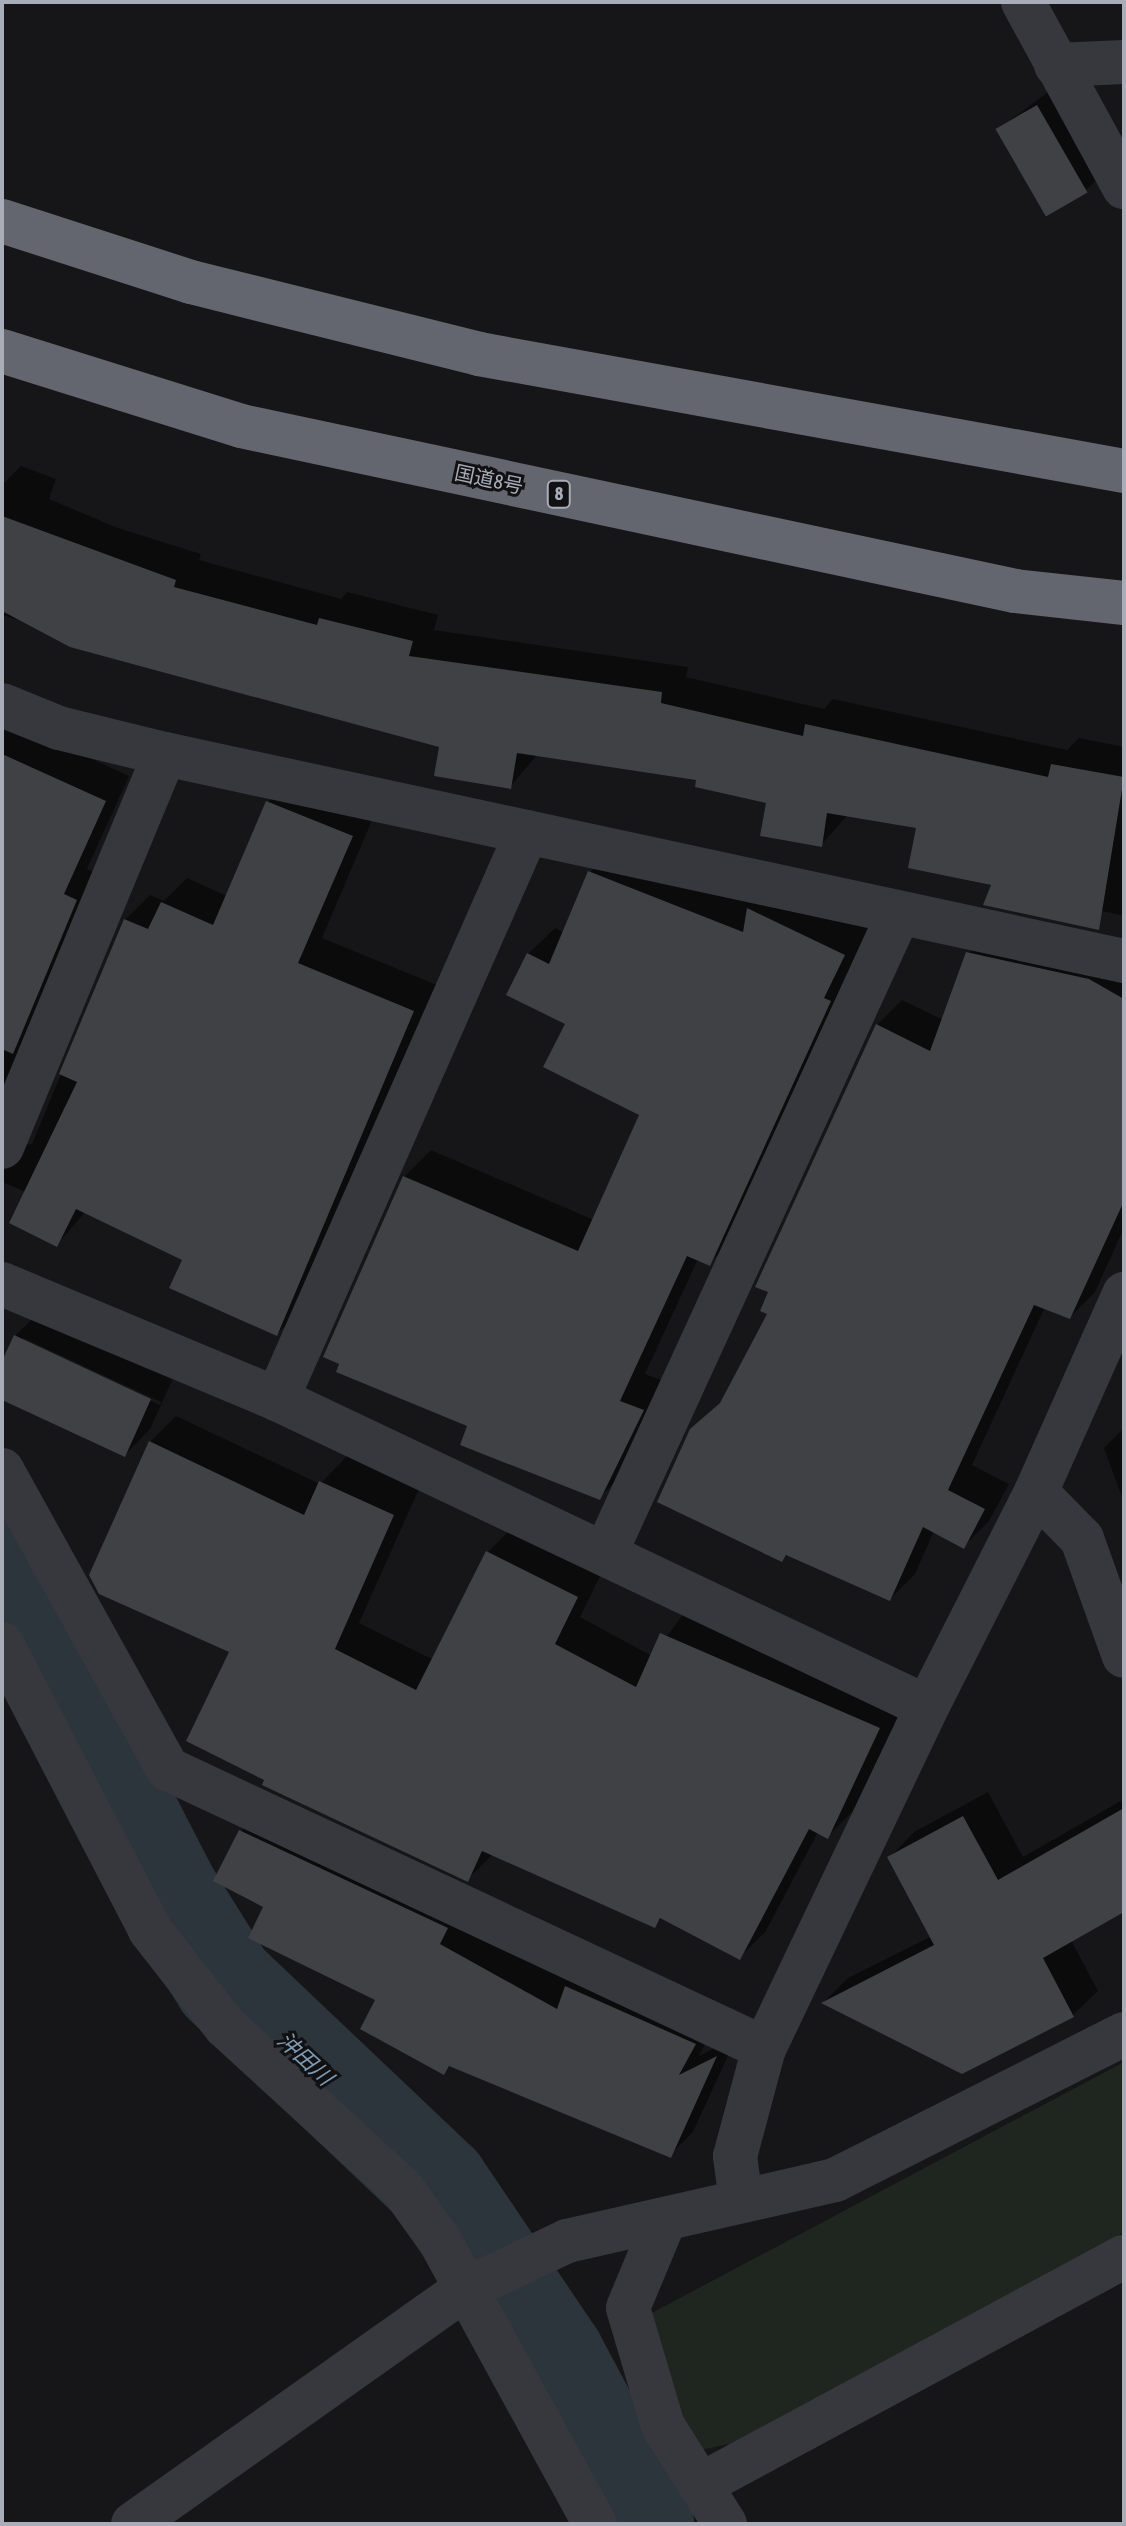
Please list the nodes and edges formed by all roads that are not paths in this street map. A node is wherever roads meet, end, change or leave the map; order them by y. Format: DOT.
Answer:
graph roads {
  1 [pos="1023,2"];
  2 [pos="1124,62"];
  3 [pos="1056,65"];
  4 [pos="1124,187"];
  5 [pos="2,221"];
  6 [pos="2,351"];
  7 [pos="1124,471"];
  8 [pos="1124,603"];
  9 [pos="2,705"];
  10 [pos="165,754"];
  11 [pos="527,832"];
  12 [pos="899,913"];
  13 [pos="1124,961"];
  14 [pos="2,1147"];
  15 [pos="2,1284"];
  16 [pos="1124,1294"];
  17 [pos="277,1399"];
  18 [pos="2,1470"];
  19 [pos="1036,1492"];
  20 [pos="605,1554"];
  21 [pos="2,1644"];
  22 [pos="1124,1656"];
  23 [pos="927,1707"];
  24 [pos="1124,2034"];
  25 [pos="764,2048"];
  26 [pos="741,2201"];
  27 [pos="665,2219"];
  28 [pos="1124,2257"];
  29 [pos="462,2291"];
  30 [pos="700,2485"];
  31 [pos="133,2524"];
  32 [pos="595,2524"];
  33 [pos="725,2524"];
  1 -- 3 [label="street"];
  2 -- 3 [label="street"];
  3 -- 4 [label="street"];
  5 -- 7 [label="highway"];
  6 -- 8 [label="highway, 国道8号 / 8"];
  9 -- 10 [label="street"];
  10 -- 11 [label="street"];
  10 -- 14 [label="street"];
  11 -- 12 [label="street"];
  11 -- 17 [label="street"];
  12 -- 13 [label="street"];
  12 -- 20 [label="street"];
  15 -- 17 [label="street"];
  16 -- 19 [label="street"];
  17 -- 20 [label="street"];
  18 -- 25 [label="street"];
  19 -- 22 [label="street"];
  19 -- 23 [label="street"];
  20 -- 23 [label="street"];
  21 -- 29 [label="street"];
  23 -- 25 [label="street"];
  24 -- 26 [label="street"];
  25 -- 26 [label="street"];
  26 -- 27 [label="street"];
  27 -- 29 [label="street"];
  27 -- 30 [label="street"];
  28 -- 30 [label="street"];
  29 -- 31 [label="street"];
  29 -- 32 [label="street"];
  30 -- 33 [label="street"];
}
